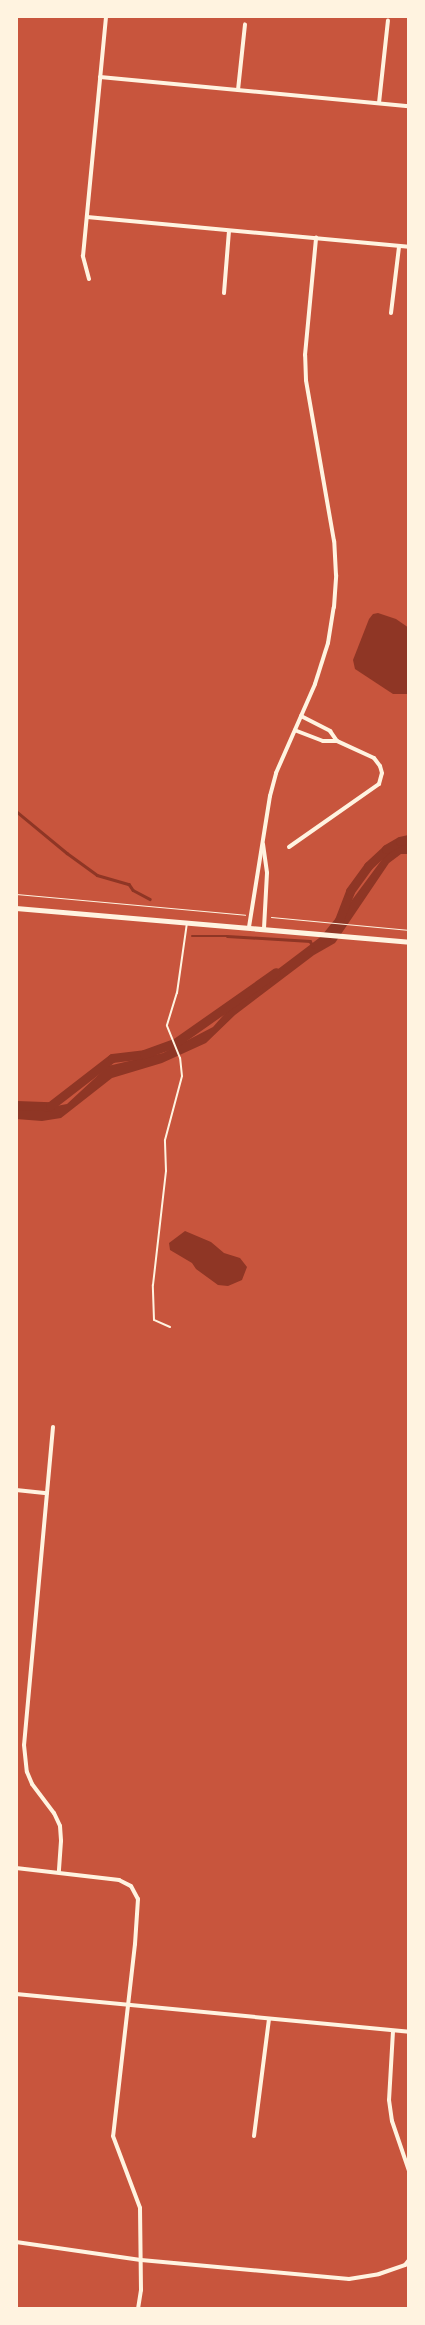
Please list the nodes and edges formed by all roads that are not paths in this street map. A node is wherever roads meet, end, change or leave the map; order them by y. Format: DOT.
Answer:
graph roads {
  1 [pos="106,16"];
  2 [pos="388,20"];
  3 [pos="245,24"];
  4 [pos="100,77"];
  5 [pos="238,90"];
  6 [pos="380,103"];
  7 [pos="409,106"];
  8 [pos="88,217"];
  9 [pos="229,231"];
  10 [pos="316,238"];
  11 [pos="399,246"];
  12 [pos="409,248"];
  13 [pos="88,279"];
  14 [pos="224,293"];
  15 [pos="391,313"];
  16 [pos="300,716"];
  17 [pos="295,730"];
  18 [pos="337,740"];
  19 [pos="263,842"];
  20 [pos="289,847"];
  21 [pos="16,908"];
  22 [pos="187,923"];
  23 [pos="249,927"];
  24 [pos="264,928"];
  25 [pos="409,942"];
  26 [pos="170,1327"];
  27 [pos="53,1427"];
  28 [pos="16,1490"];
  29 [pos="47,1493"];
  30 [pos="16,1868"];
  31 [pos="59,1872"];
  32 [pos="16,1994"];
  33 [pos="128,2006"];
  34 [pos="269,2019"];
  35 [pos="393,2031"];
  36 [pos="409,2032"];
  37 [pos="254,2136"];
  38 [pos="409,2171"];
  39 [pos="16,2242"];
  40 [pos="141,2260"];
  41 [pos="409,2260"];
  42 [pos="138,2309"];
  1 -- 4 [label="street"];
  2 -- 6 [label="street"];
  3 -- 5 [label="street"];
  4 -- 5 [label="street"];
  4 -- 8 [label="street"];
  5 -- 6 [label="street"];
  6 -- 7 [label="street"];
  8 -- 9 [label="street"];
  8 -- 13 [label="street"];
  9 -- 10 [label="street"];
  9 -- 14 [label="street"];
  10 -- 11 [label="street"];
  10 -- 16 [label="street"];
  11 -- 12 [label="street"];
  11 -- 15 [label="street"];
  16 -- 17 [label="street"];
  16 -- 18 [label="street"];
  17 -- 18 [label="street"];
  17 -- 19 [label="street"];
  18 -- 20 [label="street"];
  19 -- 23 [label="street"];
  19 -- 24 [label="street"];
  21 -- 22 [label="street"];
  22 -- 23 [label="street"];
  22 -- 26 [label="lane"];
  23 -- 24 [label="street"];
  24 -- 25 [label="street"];
  27 -- 29 [label="street"];
  28 -- 29 [label="street"];
  29 -- 31 [label="street"];
  30 -- 31 [label="street"];
  31 -- 33 [label="street"];
  32 -- 33 [label="street"];
  33 -- 34 [label="street"];
  33 -- 40 [label="street"];
  34 -- 35 [label="street"];
  34 -- 37 [label="street"];
  35 -- 36 [label="street"];
  35 -- 38 [label="street"];
  39 -- 40 [label="street"];
  40 -- 41 [label="street"];
  40 -- 42 [label="street"];
}
